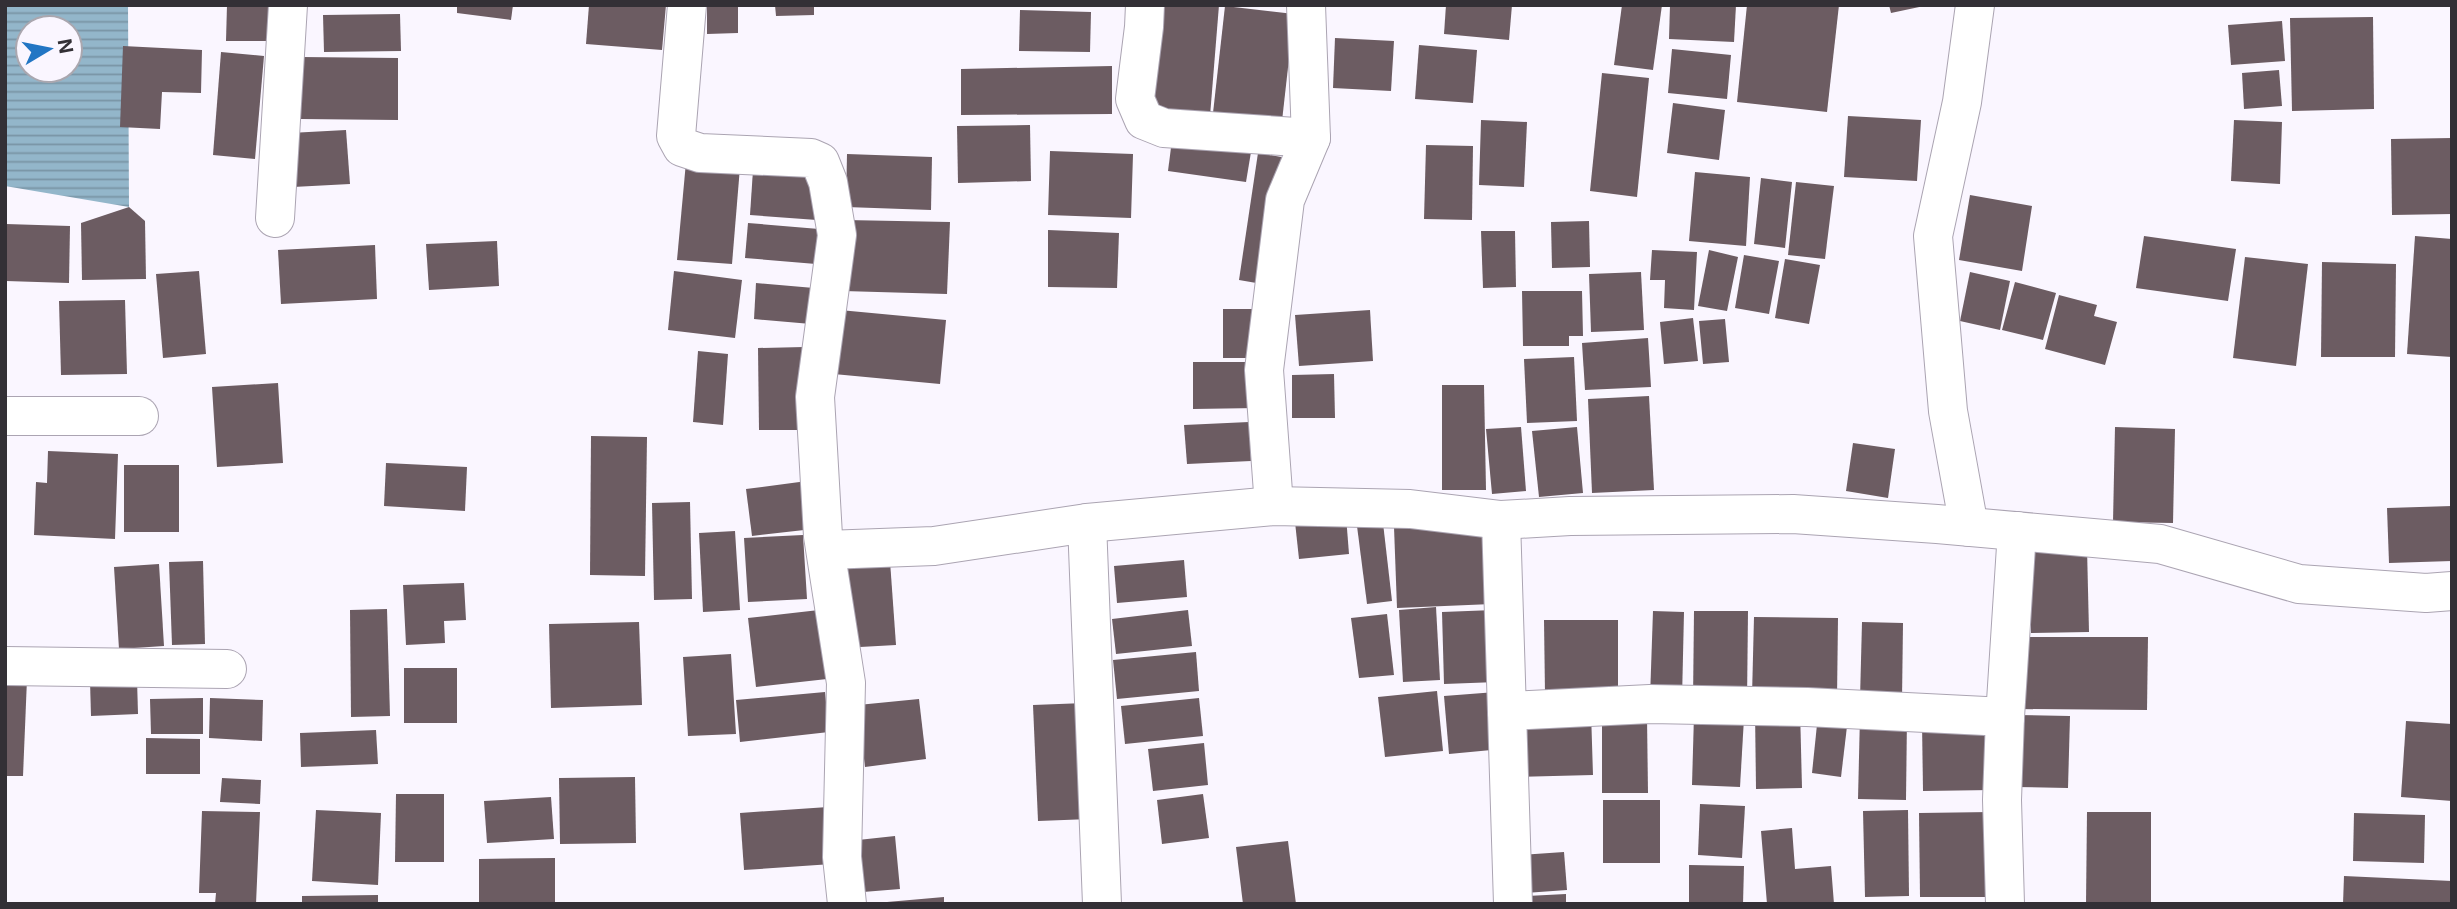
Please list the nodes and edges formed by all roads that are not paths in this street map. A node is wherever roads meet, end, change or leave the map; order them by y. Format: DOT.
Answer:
graph roads {
  1 [pos="288,5"];
  2 [pos="687,5"];
  3 [pos="1145,5"];
  4 [pos="1306,5"];
  5 [pos="1975,5"];
  6 [pos="1311,138"];
  7 [pos="275,218"];
  8 [pos="5,416"];
  9 [pos="139,416"];
  10 [pos="1274,506"];
  11 [pos="1501,520"];
  12 [pos="1087,523"];
  13 [pos="1969,527"];
  14 [pos="2017,531"];
  15 [pos="826,550"];
  16 [pos="2452,591"];
  17 [pos="5,666"];
  18 [pos="227,669"];
  19 [pos="1507,711"];
  20 [pos="2005,718"];
  21 [pos="847,904"];
  22 [pos="1102,904"];
  23 [pos="1513,904"];
  24 [pos="2005,904"];
  1 -- 7 [label="street"];
  2 -- 15 [label="street"];
  3 -- 6 [label="street"];
  4 -- 6 [label="street"];
  5 -- 13 [label="street"];
  6 -- 10 [label="street"];
  8 -- 9 [label="street"];
  10 -- 11 [label="street"];
  10 -- 12 [label="street"];
  11 -- 13 [label="street"];
  11 -- 19 [label="street"];
  12 -- 15 [label="street"];
  12 -- 22 [label="street"];
  13 -- 14 [label="street"];
  14 -- 16 [label="street"];
  14 -- 20 [label="street"];
  15 -- 21 [label="street"];
  17 -- 18 [label="street"];
  19 -- 20 [label="street"];
  19 -- 23 [label="street"];
  20 -- 24 [label="street"];
}
